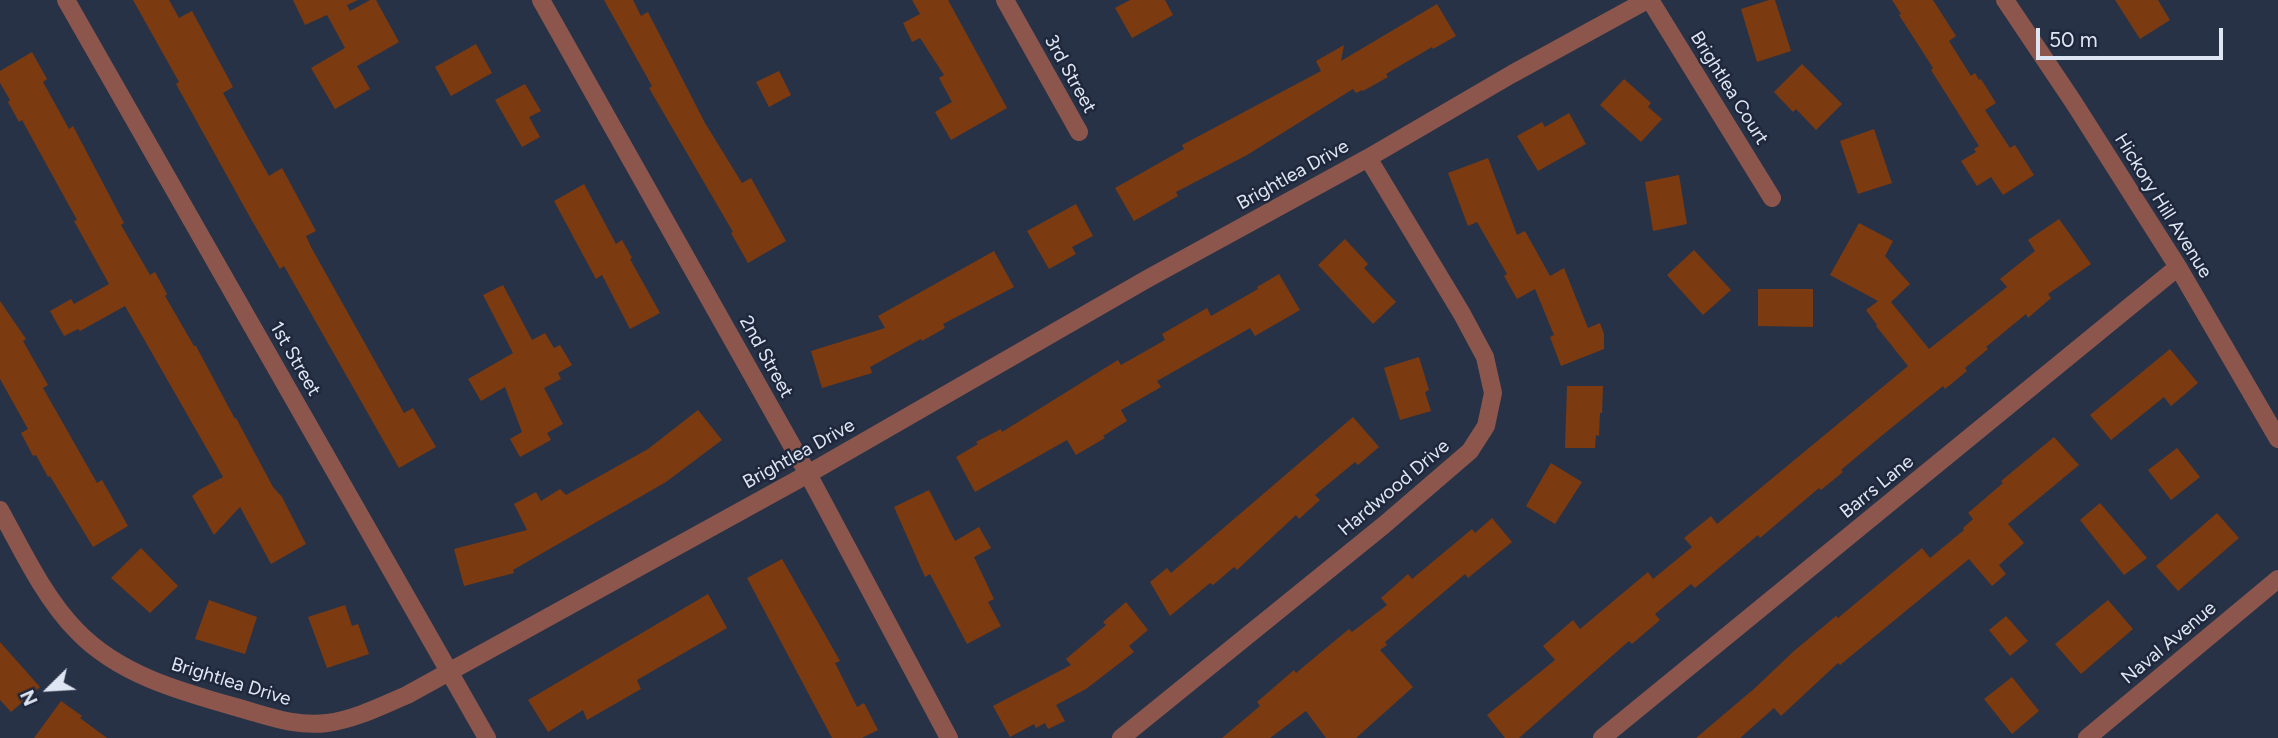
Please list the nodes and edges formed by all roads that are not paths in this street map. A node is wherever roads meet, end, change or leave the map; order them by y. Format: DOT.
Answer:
graph roads {
  1 [pos="66,0"];
  2 [pos="541,0"];
  3 [pos="1005,0"];
  4 [pos="1648,0"];
  5 [pos="2005,0"];
  6 [pos="1079,132"];
  7 [pos="1368,158"];
  8 [pos="1772,198"];
  9 [pos="2178,267"];
  10 [pos="2278,439"];
  11 [pos="808,474"];
  12 [pos="0,510"];
  13 [pos="2278,579"];
  14 [pos="449,672"];
  15 [pos="487,738"];
  16 [pos="949,738"];
  17 [pos="1121,738"];
  18 [pos="1602,738"];
  19 [pos="2087,738"];
  1 -- 14 [label="street, 1st Street"];
  2 -- 11 [label="street, 2nd Street"];
  3 -- 6 [label="street, 3rd Street"];
  4 -- 7 [label="street, Brightlea Drive"];
  4 -- 8 [label="street, Brightlea Court"];
  5 -- 9 [label="street, Hickory Hill Avenue"];
  7 -- 11 [label="street, Brightlea Drive"];
  7 -- 17 [label="street, Hardwood Drive"];
  9 -- 10 [label="street, Hickory Hill Avenue"];
  9 -- 18 [label="street, Barrs Lane"];
  11 -- 14 [label="street, Brightlea Drive"];
  11 -- 16 [label="street, 2nd Street"];
  12 -- 14 [label="street, Brightlea Drive"];
  13 -- 19 [label="street, Naval Avenue"];
  14 -- 15 [label="street, 1st Street"];
}
